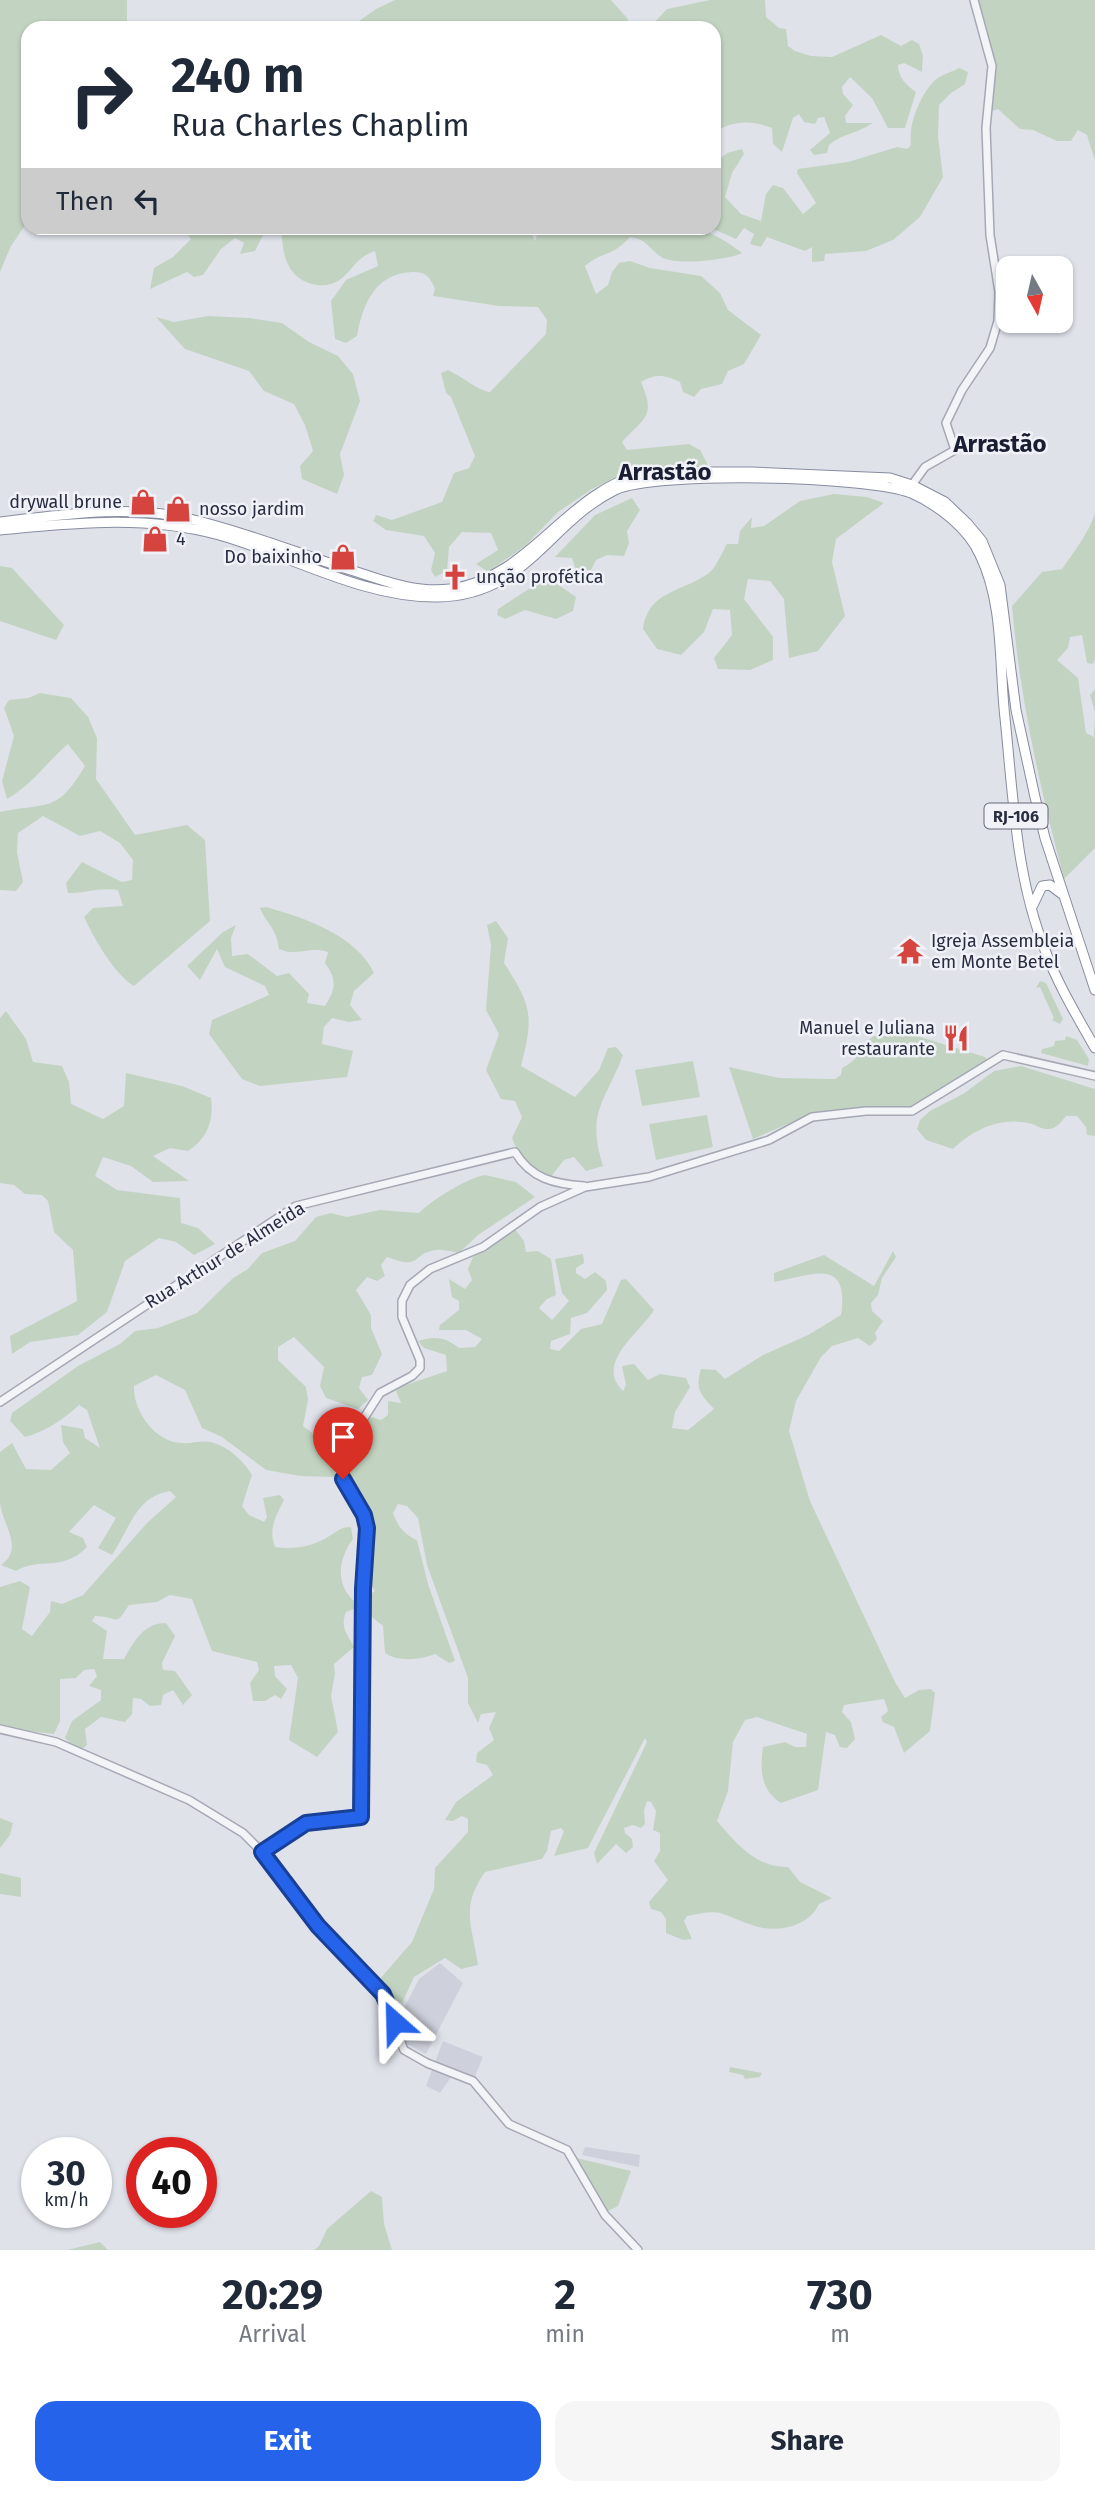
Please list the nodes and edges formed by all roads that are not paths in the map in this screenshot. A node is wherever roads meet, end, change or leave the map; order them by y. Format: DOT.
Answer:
graph roads {
  1 [pos="974,0"];
  2 [pos="912,485"];
  3 [pos="0,522"];
  4 [pos="0,530"];
  5 [pos="1063,895"];
  6 [pos="1032,910"];
  7 [pos="1095,990"];
  8 [pos="1095,1048"];
  9 [pos="1095,1076"];
  10 [pos="585,1186"];
  11 [pos="0,1402"];
  12 [pos="0,1729"];
  13 [pos="262,1852"];
  14 [pos="638,2250"];
  1 -- 2 [label="street"];
  2 -- 3 [label="highway, RJ-106"];
  2 -- 5 [label="highway, RJ-106"];
  4 -- 6 [label="highway, RJ-106"];
  5 -- 6 [label="highway"];
  5 -- 7 [label="highway, RJ-106"];
  6 -- 8 [label="highway, RJ-106"];
  9 -- 10 [label="street"];
  10 -- 11 [label="street, Rua Arthur de Almeida"];
  10 -- 13 [label="street"];
  12 -- 13 [label="street"];
  13 -- 14 [label="street"];
}
